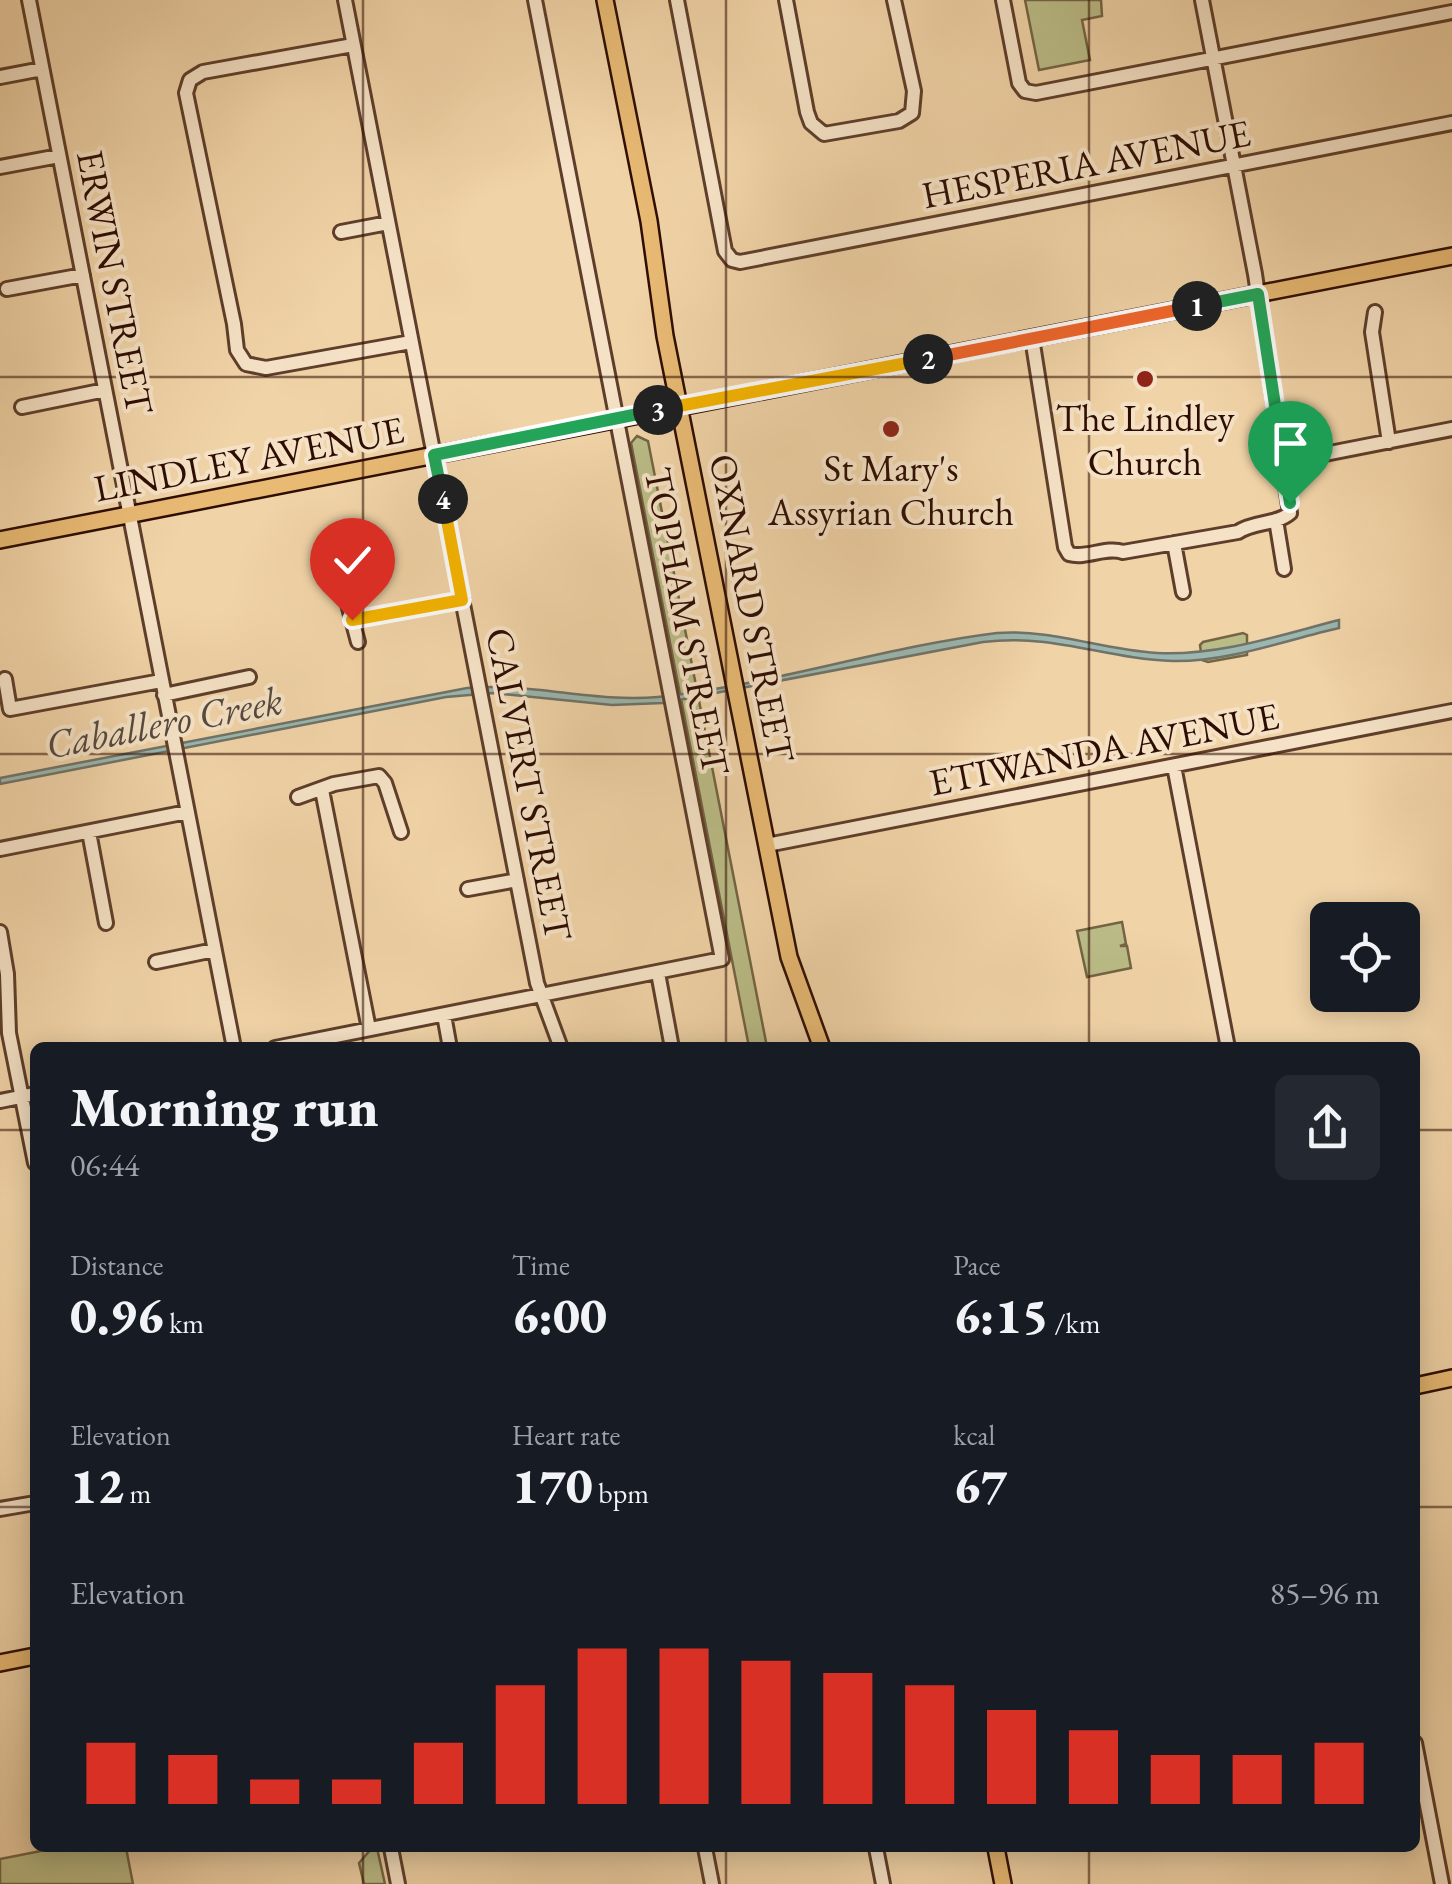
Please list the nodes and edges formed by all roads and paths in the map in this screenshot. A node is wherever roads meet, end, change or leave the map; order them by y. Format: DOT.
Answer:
graph roads {
  1 [pos="29,0"];
  2 [pos="344,0"];
  3 [pos="534,0"];
  4 [pos="605,0"];
  5 [pos="677,0"];
  6 [pos="786,0"];
  7 [pos="894,0"];
  8 [pos="1002,0"];
  9 [pos="1202,0"];
  10 [pos="1452,12"];
  11 [pos="353,46"];
  12 [pos="1213,58"];
  13 [pos="42,69"];
  14 [pos="0,78"];
  15 [pos="1452,122"];
  16 [pos="59,156"];
  17 [pos="1234,165"];
  18 [pos="0,167"];
  19 [pos="388,223"];
  20 [pos="341,232"];
  21 [pos="1452,256"];
  22 [pos="83,275"];
  23 [pos="7,289"];
  24 [pos="1258,294"];
  25 [pos="1376,312"];
  26 [pos="1032,338"];
  27 [pos="410,342"];
  28 [pos="106,390"];
  29 [pos="678,406"];
  30 [pos="22,407"];
  31 [pos="617,419"];
  32 [pos="1452,429"];
  33 [pos="1389,442"];
  34 [pos="434,455"];
  35 [pos="1284,462"];
  36 [pos="130,516"];
  37 [pos="1276,520"];
  38 [pos="0,540"];
  39 [pos="1174,543"];
  40 [pos="338,566"];
  41 [pos="1284,569"];
  42 [pos="1182,592"];
  43 [pos="462,600"];
  44 [pos="352,620"];
  45 [pos="358,642"];
  46 [pos="249,677"];
  47 [pos="5,679"];
  48 [pos="163,688"];
  49 [pos="1452,711"];
  50 [pos="1174,766"];
  51 [pos="322,790"];
  52 [pos="298,797"];
  53 [pos="187,812"];
  54 [pos="90,832"];
  55 [pos="401,832"];
  56 [pos="767,845"];
  57 [pos="0,849"];
  58 [pos="518,880"];
  59 [pos="468,889"];
  60 [pos="106,923"];
  61 [pos="0,932"];
  62 [pos="214,950"];
  63 [pos="156,962"];
  64 [pos="658,973"];
  65 [pos="540,996"];
  66 [pos="444,1014"];
  67 [pos="369,1029"];
  68 [pos="341,1041"];
  69 [pos="233,1042"];
  70 [pos="449,1042"];
  71 [pos="558,1042"];
  72 [pos="671,1042"];
  73 [pos="820,1042"];
  74 [pos="1227,1042"];
  75 [pos="28,1096"];
  76 [pos="0,1101"];
  77 [pos="1452,1378"];
  78 [pos="1420,1385"];
  79 [pos="30,1503"];
  80 [pos="0,1509"];
  81 [pos="30,1657"];
  82 [pos="0,1663"];
  83 [pos="1420,1769"];
  84 [pos="392,1852"];
  85 [pos="706,1852"];
  86 [pos="877,1852"];
  87 [pos="997,1852"];
  88 [pos="398,1884"];
  89 [pos="712,1884"];
  90 [pos="883,1884"];
  91 [pos="1003,1884"];
  92 [pos="1442,1884"];
  1 -- 13 [label="street, ERWIN STREET"];
  2 -- 11 [label="street, CALVERT STREET"];
  3 -- 31 [label="street, TOPHAM STREET"];
  4 -- 29 [label="main road, OXNARD STREET"];
  5 -- 17 [label="street, HESPERIA AVENUE"];
  6 -- 7 [label="street"];
  8 -- 12 [label="street"];
  9 -- 12 [label="street"];
  10 -- 12 [label="street"];
  11 -- 19 [label="street, CALVERT STREET"];
  11 -- 27 [label="street"];
  12 -- 17 [label="street"];
  13 -- 14 [label="street"];
  13 -- 16 [label="street, ERWIN STREET"];
  15 -- 17 [label="street, HESPERIA AVENUE"];
  16 -- 18 [label="street"];
  16 -- 22 [label="street, ERWIN STREET"];
  17 -- 24 [label="street"];
  19 -- 20 [label="street"];
  19 -- 27 [label="street, CALVERT STREET"];
  21 -- 24 [label="main road, LINDLEY AVENUE"];
  22 -- 23 [label="street"];
  22 -- 28 [label="street, ERWIN STREET"];
  24 -- 26 [label="main road, LINDLEY AVENUE"];
  24 -- 35 [label="street"];
  25 -- 33 [label="street"];
  26 -- 29 [label="main road, LINDLEY AVENUE"];
  26 -- 39 [label="street"];
  27 -- 34 [label="street, CALVERT STREET"];
  28 -- 30 [label="street"];
  28 -- 36 [label="street, ERWIN STREET"];
  29 -- 31 [label="main road, LINDLEY AVENUE"];
  29 -- 56 [label="main road, OXNARD STREET"];
  31 -- 34 [label="main road, LINDLEY AVENUE"];
  31 -- 64 [label="street, TOPHAM STREET"];
  32 -- 33 [label="street"];
  33 -- 35 [label="street"];
  34 -- 36 [label="main road, LINDLEY AVENUE"];
  34 -- 43 [label="street, CALVERT STREET"];
  35 -- 37 [label="street"];
  36 -- 38 [label="main road, LINDLEY AVENUE"];
  36 -- 48 [label="street, ERWIN STREET"];
  37 -- 39 [label="street"];
  37 -- 41 [label="street"];
  39 -- 42 [label="street"];
  40 -- 44 [label="street"];
  43 -- 44 [label="street"];
  43 -- 58 [label="street, CALVERT STREET"];
  44 -- 45 [label="street"];
  46 -- 48 [label="street"];
  47 -- 48 [label="street"];
  48 -- 53 [label="street, ERWIN STREET"];
  49 -- 50 [label="street, ETIWANDA AVENUE"];
  50 -- 56 [label="street, ETIWANDA AVENUE"];
  50 -- 74 [label="street"];
  51 -- 52 [label="street"];
  51 -- 55 [label="street"];
  51 -- 67 [label="street"];
  53 -- 54 [label="street"];
  53 -- 62 [label="street, ERWIN STREET"];
  54 -- 57 [label="street"];
  54 -- 60 [label="street"];
  56 -- 73 [label="main road, OXNARD STREET"];
  58 -- 59 [label="street"];
  58 -- 65 [label="street, CALVERT STREET"];
  61 -- 75 [label="street"];
  62 -- 63 [label="street"];
  62 -- 69 [label="street, ERWIN STREET"];
  64 -- 65 [label="street"];
  64 -- 72 [label="street"];
  65 -- 66 [label="street"];
  65 -- 71 [label="street, CALVERT STREET"];
  66 -- 67 [label="street"];
  66 -- 70 [label="street"];
  67 -- 68 [label="street"];
  75 -- 76 [label="street"];
  77 -- 78 [label="main road"];
  79 -- 80 [label="street"];
  81 -- 82 [label="main road"];
  83 -- 92 [label="street"];
  84 -- 88 [label="street"];
  85 -- 89 [label="street"];
  86 -- 90 [label="street"];
  87 -- 91 [label="main road"];
}
